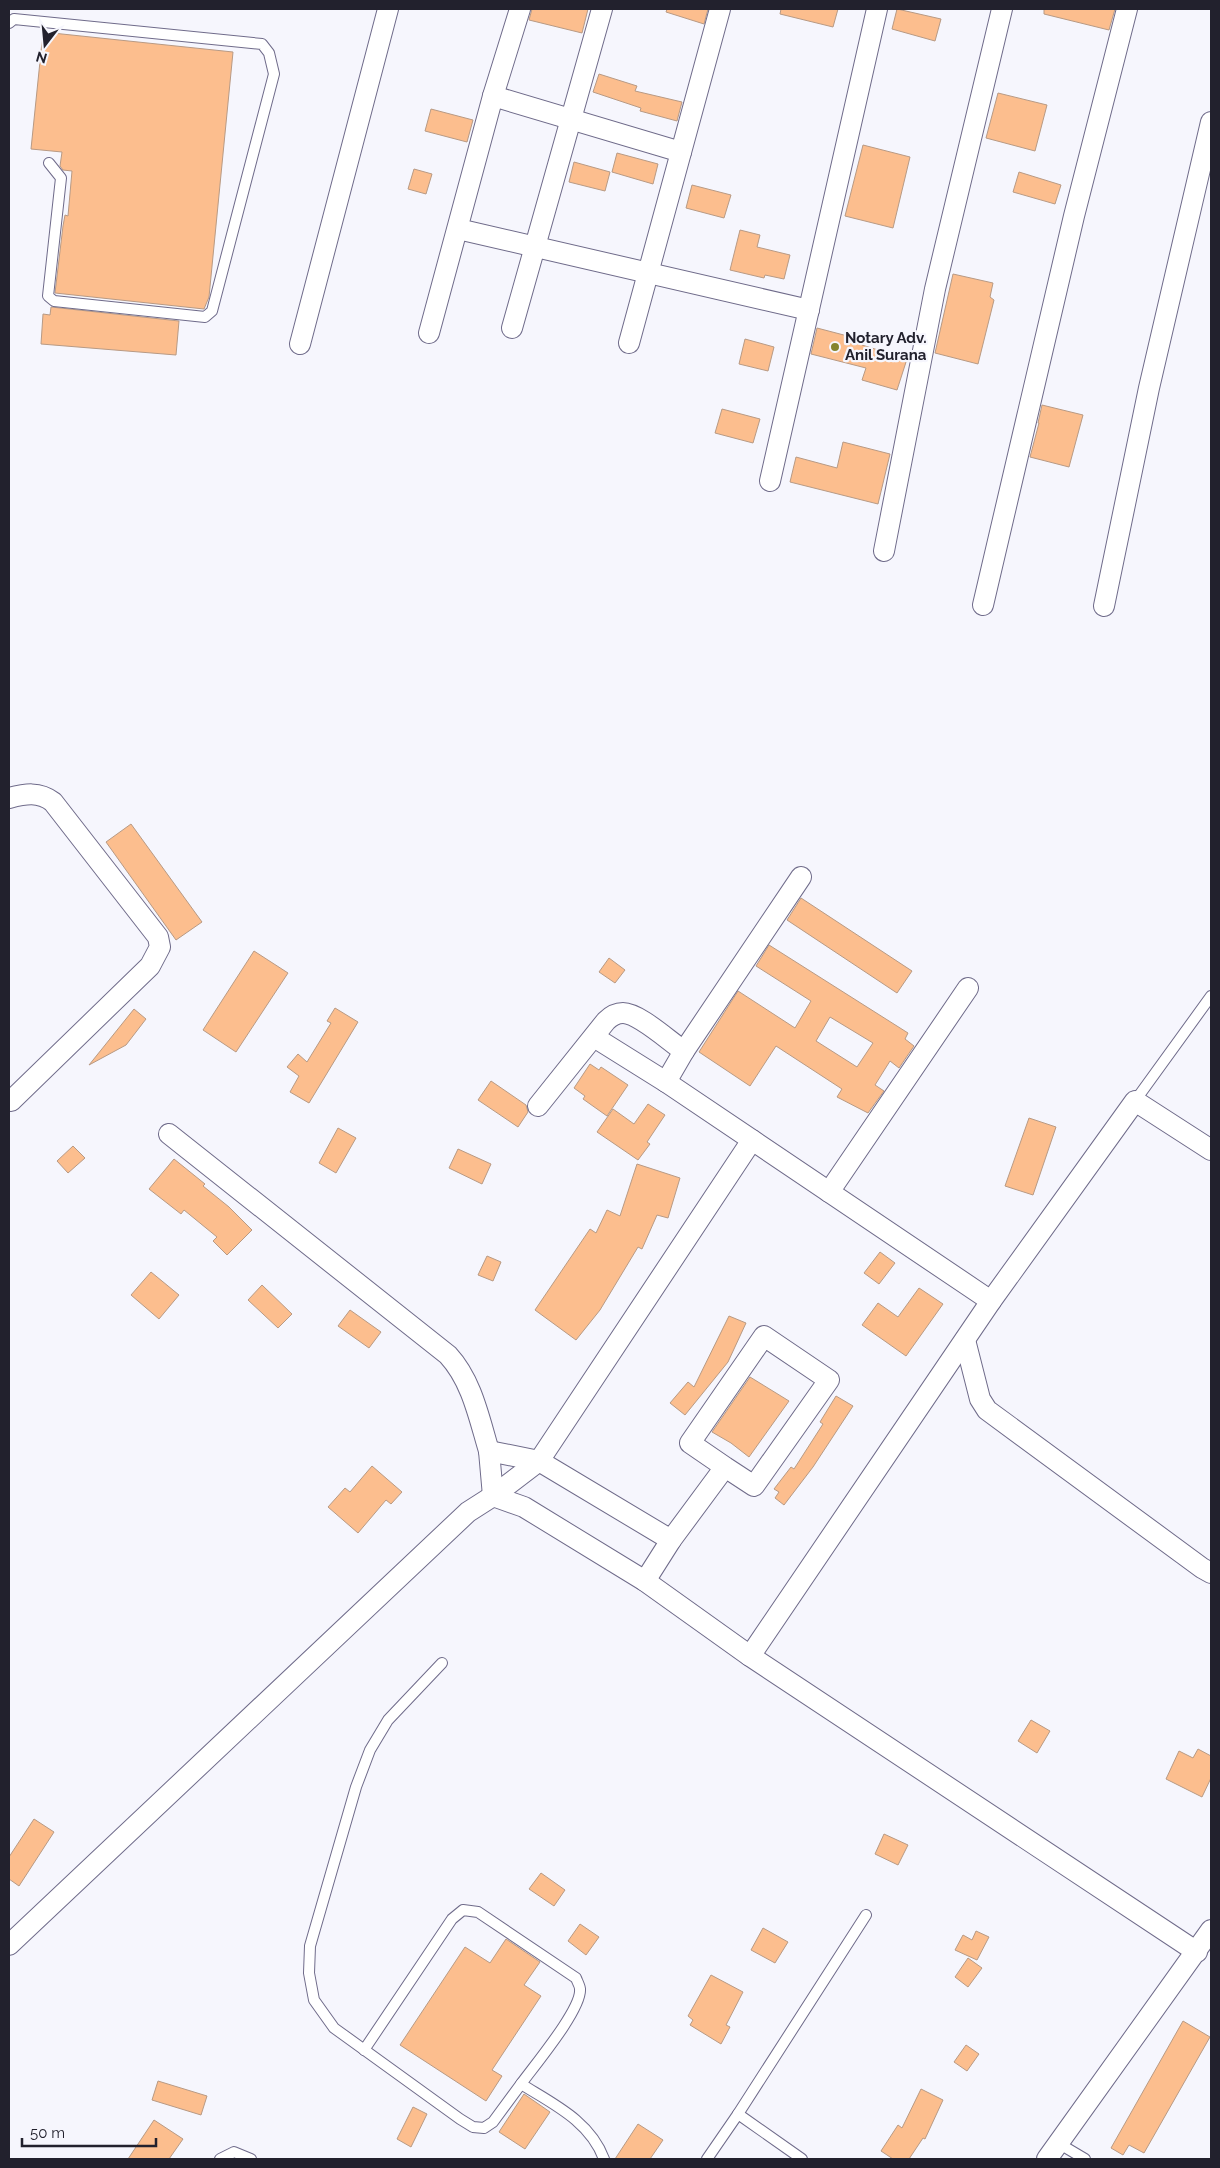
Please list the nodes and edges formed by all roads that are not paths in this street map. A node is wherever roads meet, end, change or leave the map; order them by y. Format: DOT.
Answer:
graph roads {
  1 [pos="388,9"];
  2 [pos="520,9"];
  3 [pos="602,9"];
  4 [pos="720,9"];
  5 [pos="877,9"];
  6 [pos="1002,9"];
  7 [pos="1127,9"];
  8 [pos="13,17"];
  9 [pos="493,96"];
  10 [pos="570,118"];
  11 [pos="1211,122"];
  12 [pos="681,152"];
  13 [pos="49,163"];
  14 [pos="458,229"];
  15 [pos="533,247"];
  16 [pos="648,273"];
  17 [pos="809,310"];
  18 [pos="512,328"];
  19 [pos="429,333"];
  20 [pos="629,343"];
  21 [pos="300,344"];
  22 [pos="770,481"];
  23 [pos="884,551"];
  24 [pos="983,605"];
  25 [pos="1104,606"];
  26 [pos="9,798"];
  27 [pos="802,877"];
  28 [pos="968,988"];
  29 [pos="1211,996"];
  30 [pos="594,1038"];
  31 [pos="684,1051"];
  32 [pos="666,1082"];
  33 [pos="11,1101"];
  34 [pos="1135,1101"];
  35 [pos="538,1106"];
  36 [pos="169,1134"];
  37 [pos="752,1140"];
  38 [pos="1211,1150"];
  39 [pos="829,1192"];
  40 [pos="991,1301"];
  41 [pos="965,1340"];
  42 [pos="490,1451"];
  43 [pos="539,1460"];
  44 [pos="725,1467"];
  45 [pos="493,1496"];
  46 [pos="671,1540"];
  47 [pos="1211,1573"];
  48 [pos="645,1582"];
  49 [pos="750,1656"];
  50 [pos="442,1663"];
  51 [pos="866,1915"];
  52 [pos="1211,1930"];
  53 [pos="9,1944"];
  54 [pos="1197,1952"];
  55 [pos="364,2050"];
  56 [pos="521,2084"];
  57 [pos="738,2114"];
  58 [pos="1058,2142"];
  59 [pos="220,2159"];
  60 [pos="251,2159"];
  61 [pos="604,2159"];
  62 [pos="707,2159"];
  63 [pos="802,2159"];
  64 [pos="1047,2159"];
  65 [pos="1085,2159"];
  1 -- 21 [label="street"];
  2 -- 9 [label="street"];
  3 -- 10 [label="street"];
  4 -- 12 [label="street"];
  5 -- 17 [label="street"];
  6 -- 23 [label="street"];
  7 -- 24 [label="street"];
  8 -- 13 [label="lane"];
  9 -- 10 [label="street"];
  9 -- 14 [label="street"];
  10 -- 12 [label="street"];
  10 -- 15 [label="street"];
  11 -- 25 [label="street"];
  12 -- 16 [label="street"];
  14 -- 15 [label="street"];
  14 -- 19 [label="street"];
  15 -- 16 [label="street"];
  15 -- 18 [label="street"];
  16 -- 17 [label="street"];
  16 -- 20 [label="street"];
  17 -- 22 [label="street"];
  26 -- 33 [label="street"];
  27 -- 31 [label="street"];
  28 -- 39 [label="street"];
  29 -- 34 [label="lane"];
  30 -- 31 [label="street"];
  30 -- 32 [label="street"];
  30 -- 35 [label="street"];
  31 -- 32 [label="street"];
  32 -- 37 [label="street"];
  34 -- 38 [label="street"];
  34 -- 40 [label="street"];
  36 -- 42 [label="street"];
  37 -- 39 [label="street"];
  37 -- 43 [label="street"];
  39 -- 40 [label="street"];
  40 -- 41 [label="street"];
  41 -- 47 [label="street"];
  41 -- 49 [label="street"];
  42 -- 43 [label="street"];
  42 -- 45 [label="street"];
  43 -- 45 [label="street"];
  43 -- 46 [label="street"];
  44 -- 44 [label="street"];
  44 -- 46 [label="street"];
  45 -- 48 [label="street"];
  45 -- 53 [label="street"];
  46 -- 48 [label="street"];
  48 -- 49 [label="street"];
  49 -- 54 [label="street"];
  50 -- 55 [label="lane"];
  51 -- 57 [label="lane"];
  52 -- 54 [label="street"];
  54 -- 58 [label="street"];
  55 -- 56 [label="lane"];
  55 -- 56 [label="lane"];
  56 -- 61 [label="lane"];
  57 -- 62 [label="lane"];
  57 -- 63 [label="lane"];
  58 -- 64 [label="street"];
  58 -- 65 [label="lane"];
  59 -- 60 [label="lane"];
}
